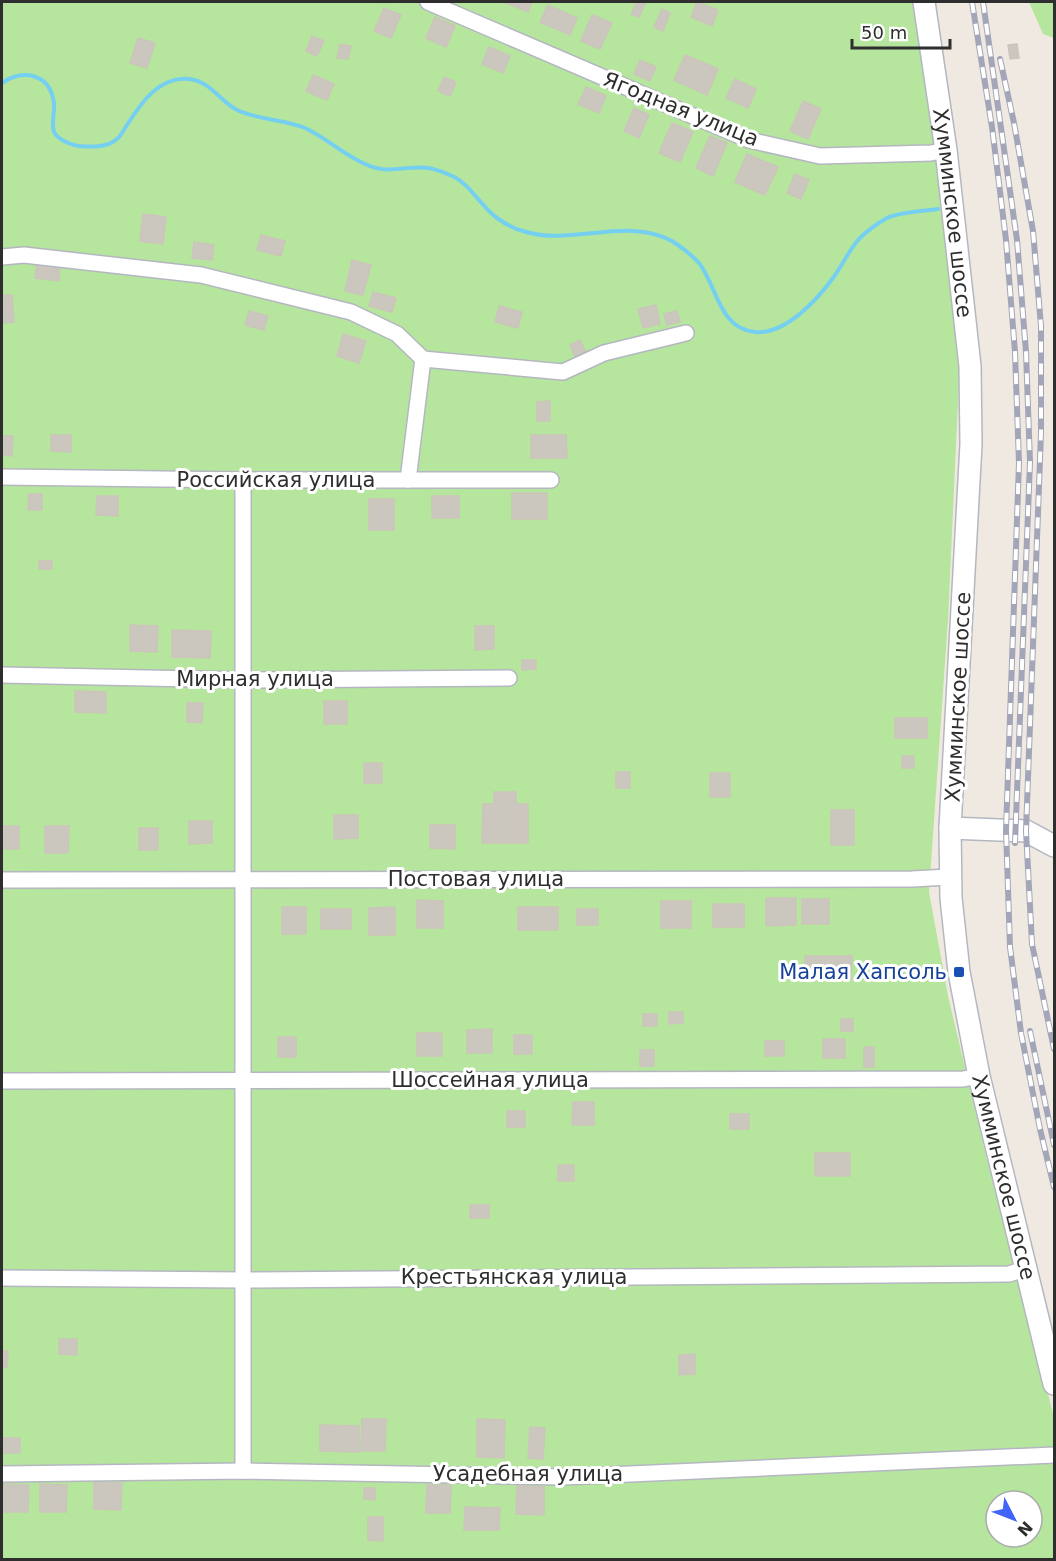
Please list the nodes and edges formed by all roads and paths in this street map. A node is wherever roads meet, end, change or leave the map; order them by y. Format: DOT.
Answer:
graph roads {
  1 [pos="428,2"];
  2 [pos="924,2"];
  3 [pos="946,150"];
  4 [pos="2,257"];
  5 [pos="686,333"];
  6 [pos="423,359"];
  7 [pos="2,477"];
  8 [pos="243,480"];
  9 [pos="408,480"];
  10 [pos="551,480"];
  11 [pos="2,675"];
  12 [pos="509,678"];
  13 [pos="243,680"];
  14 [pos="950,828"];
  15 [pos="1054,846"];
  16 [pos="950,876"];
  17 [pos="243,879"];
  18 [pos="2,880"];
  19 [pos="979,1076"];
  20 [pos="243,1080"];
  21 [pos="2,1081"];
  22 [pos="1025,1269"];
  23 [pos="2,1278"];
  24 [pos="243,1280"];
  25 [pos="1054,1384"];
  26 [pos="1054,1455"];
  27 [pos="243,1471"];
  28 [pos="2,1474"];
  1 -- 3 [label="street, Ягодная улица"];
  2 -- 3 [label="main road, Хумминское шоссе"];
  3 -- 14 [label="main road, Хумминское шоссе"];
  4 -- 6 [label="street"];
  5 -- 6 [label="street"];
  6 -- 9 [label="street"];
  7 -- 8 [label="street, Российская улица"];
  8 -- 9 [label="street, Российская улица"];
  8 -- 13 [label="street"];
  9 -- 10 [label="street, Российская улица"];
  11 -- 13 [label="street, Мирная улица"];
  12 -- 13 [label="street, Мирная улица"];
  13 -- 17 [label="street"];
  14 -- 15 [label="main road"];
  14 -- 16 [label="main road, Хумминское шоссе"];
  16 -- 17 [label="street, Постовая улица"];
  16 -- 19 [label="main road, Хумминское шоссе"];
  17 -- 18 [label="street, Постовая улица"];
  17 -- 20 [label="street"];
  19 -- 20 [label="street, Шоссейная улица"];
  19 -- 22 [label="main road, Хумминское шоссе"];
  20 -- 21 [label="street, Шоссейная улица"];
  20 -- 24 [label="street"];
  22 -- 24 [label="street, Крестьянская улица"];
  22 -- 25 [label="main road, Хумминское шоссе"];
  23 -- 24 [label="street, Крестьянская улица"];
  24 -- 27 [label="street"];
  26 -- 27 [label="street, Усадебная улица"];
  27 -- 28 [label="street, Усадебная улица"];
}
